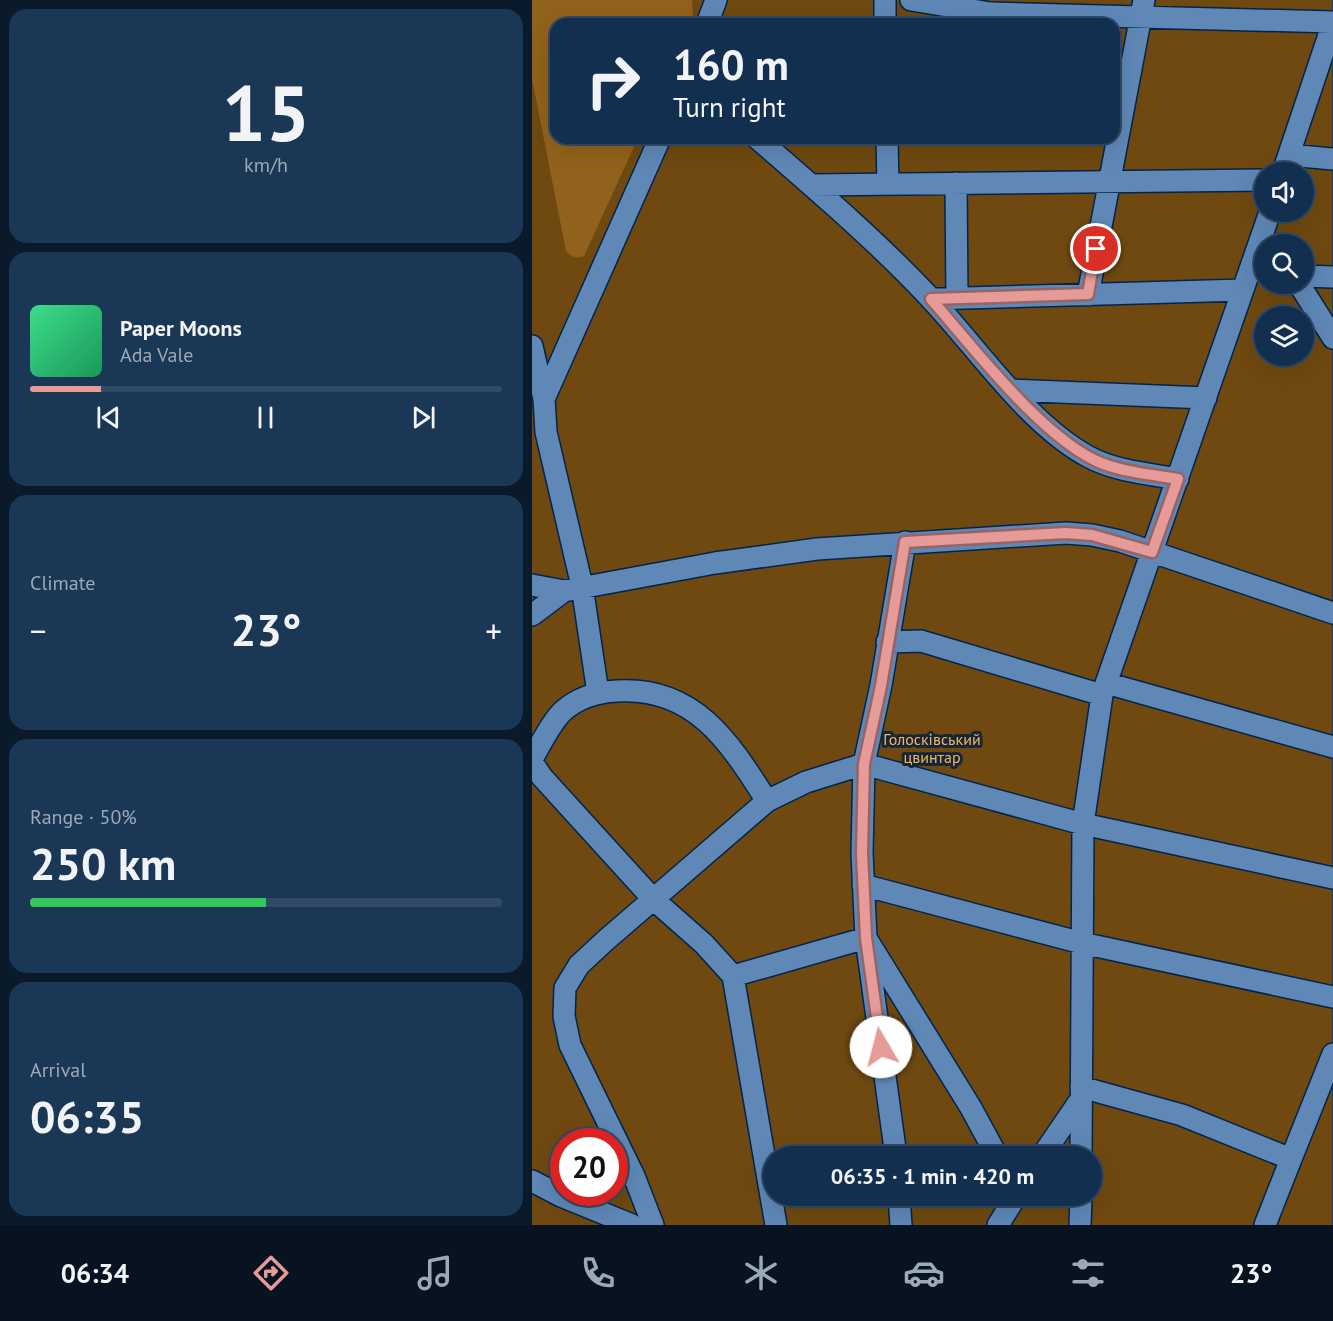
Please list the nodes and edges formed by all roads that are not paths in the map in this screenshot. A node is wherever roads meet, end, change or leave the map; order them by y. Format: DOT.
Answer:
graph roads {
  1 [pos="716,0"];
  2 [pos="884,0"];
  3 [pos="911,0"];
  4 [pos="990,7"];
  5 [pos="1143,9"];
  6 [pos="709,18"];
  7 [pos="885,18"];
  8 [pos="1333,23"];
  9 [pos="1120,130"];
  10 [pos="657,144"];
  11 [pos="764,144"];
  12 [pos="887,144"];
  13 [pos="1117,144"];
  14 [pos="1333,159"];
  15 [pos="1287,162"];
  16 [pos="1305,162"];
  17 [pos="1254,180"];
  18 [pos="1110,182"];
  19 [pos="956,183"];
  20 [pos="888,184"];
  21 [pos="811,185"];
  22 [pos="1254,264"];
  23 [pos="1314,276"];
  24 [pos="1333,277"];
  25 [pos="1243,290"];
  26 [pos="1088,294"];
  27 [pos="1305,294"];
  28 [pos="957,298"];
  29 [pos="931,299"];
  30 [pos="1333,338"];
  31 [pos="532,346"];
  32 [pos="1011,390"];
  33 [pos="1206,398"];
  34 [pos="544,399"];
  35 [pos="1178,479"];
  36 [pos="905,542"];
  37 [pos="1152,552"];
  38 [pos="532,585"];
  39 [pos="573,589"];
  40 [pos="1333,613"];
  41 [pos="532,615"];
  42 [pos="887,642"];
  43 [pos="1104,689"];
  44 [pos="598,693"];
  45 [pos="1333,747"];
  46 [pos="532,760"];
  47 [pos="864,764"];
  48 [pos="767,801"];
  49 [pos="1083,824"];
  50 [pos="1333,878"];
  51 [pos="863,885"];
  52 [pos="653,899"];
  53 [pos="866,938"];
  54 [pos="1082,942"];
  55 [pos="733,976"];
  56 [pos="1333,997"];
  57 [pos="1333,1054"];
  58 [pos="1081,1093"];
  59 [pos="894,1146"];
  60 [pos="992,1146"];
  61 [pos="1048,1146"];
  62 [pos="1081,1146"];
  63 [pos="1291,1159"];
  64 [pos="532,1180"];
  65 [pos="900,1206"];
  66 [pos="1010,1206"];
  67 [pos="1081,1206"];
  68 [pos="632,1225"];
  69 [pos="652,1225"];
  70 [pos="776,1225"];
  71 [pos="901,1225"];
  72 [pos="998,1225"];
  73 [pos="1080,1225"];
  74 [pos="1265,1225"];
  1 -- 6 [label="street"];
  2 -- 7 [label="street"];
  3 -- 4 [label="street"];
  4 -- 5 [label="street"];
  5 -- 8 [label="street"];
  5 -- 9 [label="street"];
  8 -- 15 [label="street"];
  10 -- 34 [label="street"];
  11 -- 21 [label="street"];
  12 -- 20 [label="street"];
  13 -- 18 [label="street"];
  14 -- 16 [label="street"];
  17 -- 18 [label="street"];
  18 -- 19 [label="street"];
  18 -- 26 [label="street"];
  19 -- 20 [label="street"];
  19 -- 28 [label="street"];
  20 -- 21 [label="street"];
  21 -- 29 [label="street"];
  22 -- 25 [label="street"];
  23 -- 24 [label="street"];
  25 -- 26 [label="street"];
  25 -- 33 [label="street"];
  26 -- 28 [label="street"];
  27 -- 30 [label="street"];
  28 -- 29 [label="street"];
  29 -- 32 [label="street"];
  31 -- 34 [label="street"];
  32 -- 33 [label="street"];
  32 -- 35 [label="street"];
  33 -- 35 [label="street"];
  34 -- 39 [label="street"];
  35 -- 37 [label="street"];
  36 -- 37 [label="street"];
  36 -- 39 [label="street"];
  36 -- 42 [label="street"];
  37 -- 40 [label="street"];
  37 -- 43 [label="street"];
  38 -- 39 [label="street"];
  39 -- 41 [label="street"];
  39 -- 44 [label="street"];
  42 -- 43 [label="street"];
  42 -- 47 [label="street"];
  43 -- 45 [label="street"];
  43 -- 49 [label="street"];
  44 -- 46 [label="street"];
  44 -- 48 [label="street"];
  46 -- 52 [label="street"];
  47 -- 48 [label="street"];
  47 -- 49 [label="street"];
  47 -- 51 [label="street"];
  48 -- 52 [label="street"];
  49 -- 50 [label="street"];
  49 -- 54 [label="street"];
  51 -- 53 [label="street"];
  51 -- 54 [label="street"];
  52 -- 55 [label="street"];
  52 -- 69 [label="street"];
  53 -- 55 [label="street"];
  53 -- 59 [label="street"];
  53 -- 60 [label="street"];
  54 -- 56 [label="street"];
  54 -- 58 [label="street"];
  55 -- 70 [label="street"];
  57 -- 63 [label="street"];
  58 -- 61 [label="street"];
  58 -- 62 [label="street"];
  58 -- 63 [label="street"];
  63 -- 74 [label="street"];
  64 -- 68 [label="street"];
  65 -- 71 [label="street"];
  66 -- 72 [label="street"];
  67 -- 73 [label="street"];
}
